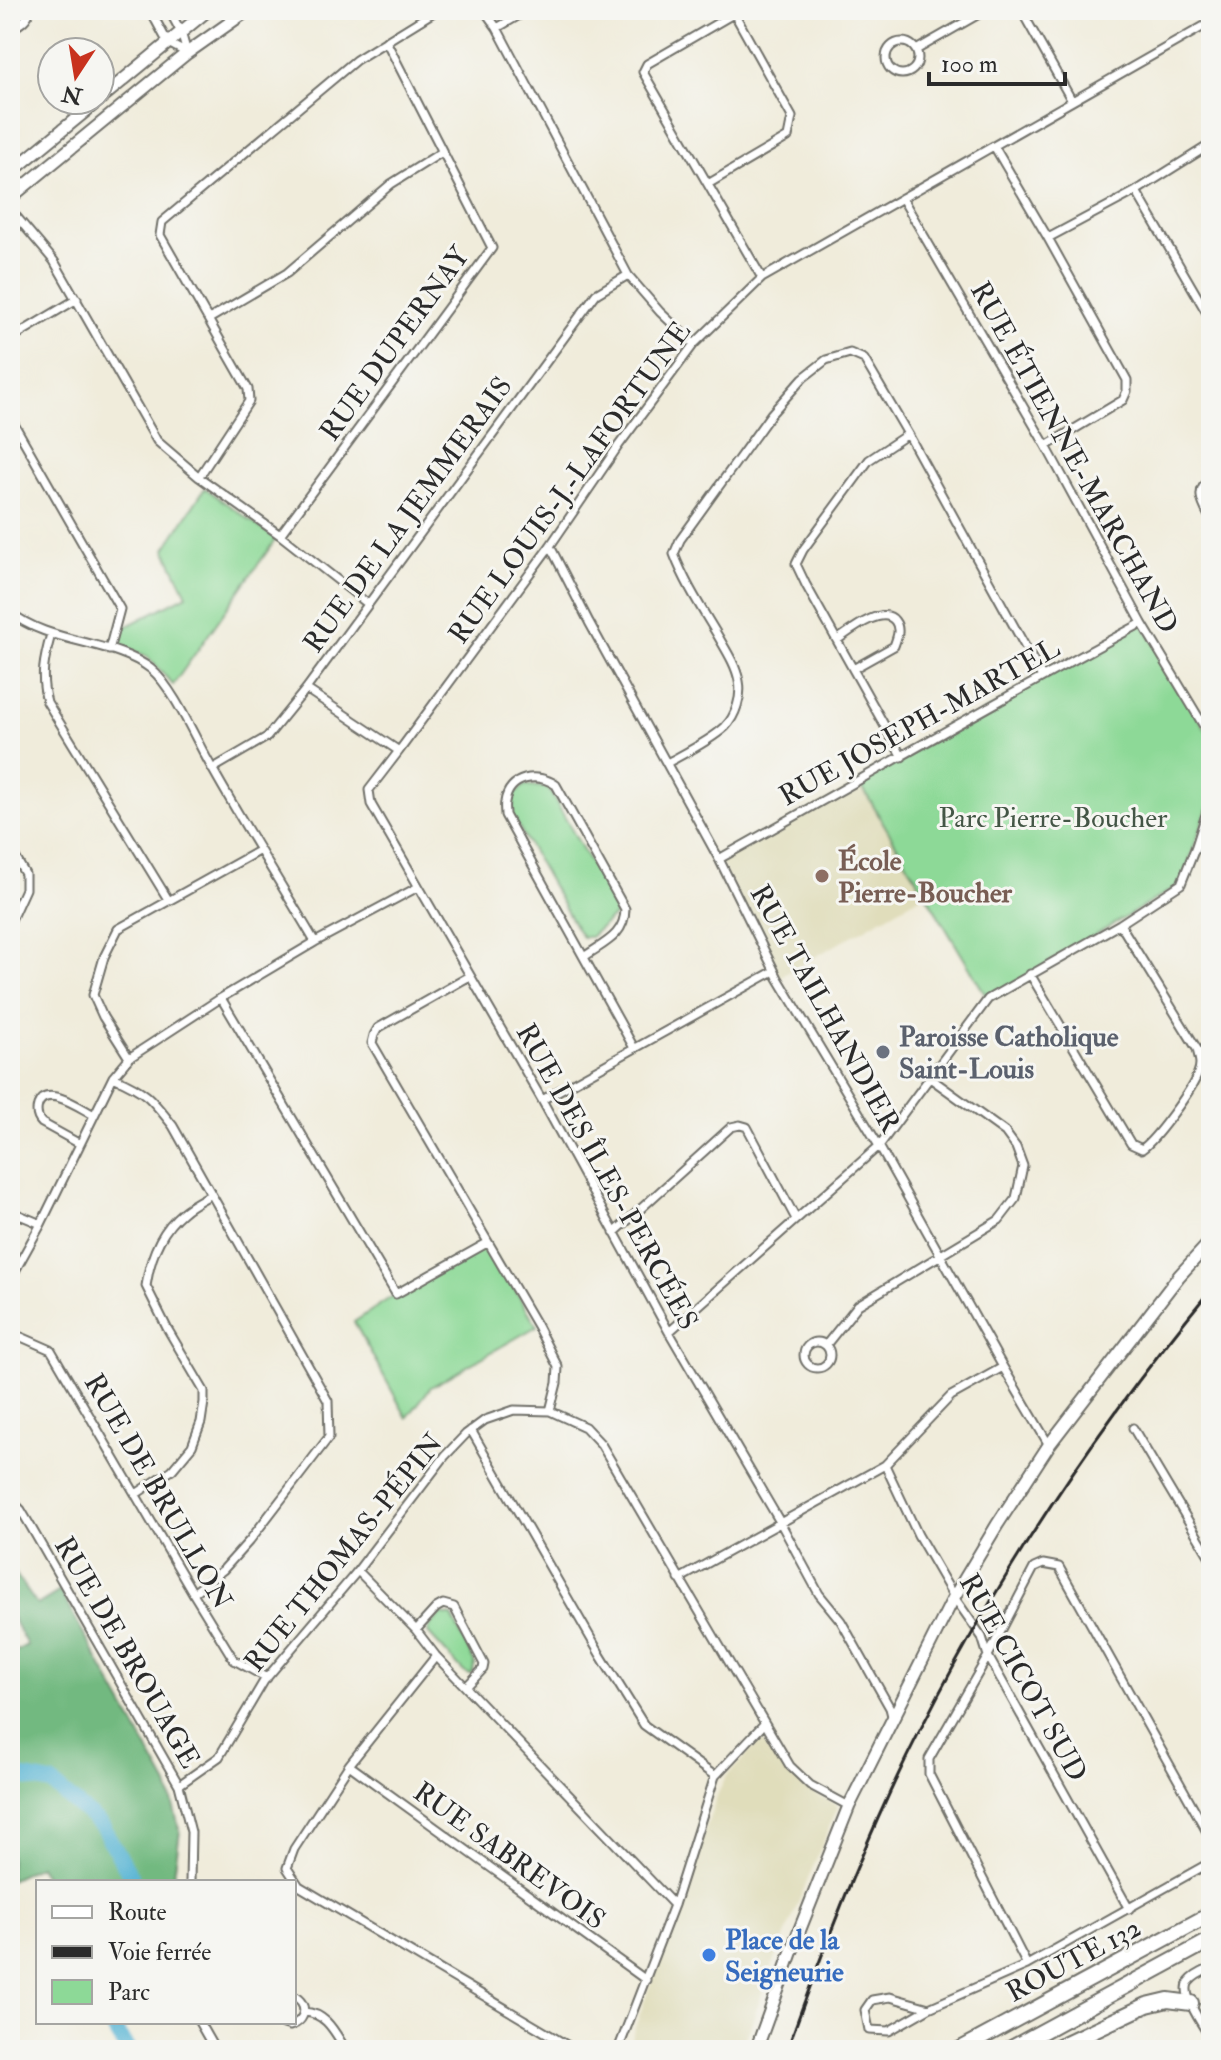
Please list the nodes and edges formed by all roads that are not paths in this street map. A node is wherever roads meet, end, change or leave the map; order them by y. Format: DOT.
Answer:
graph roads {
  1 [pos="30,10"];
  2 [pos="150,10"];
  3 [pos="169,10"];
  4 [pos="208,10"];
  5 [pos="248,10"];
  6 [pos="437,10"];
  7 [pos="484,10"];
  8 [pos="528,10"];
  9 [pos="986,10"];
  10 [pos="1021,10"];
  11 [pos="737,12"];
  12 [pos="1211,22"];
  13 [pos="497,28"];
  14 [pos="10,30"];
  15 [pos="181,32"];
  16 [pos="386,41"];
  17 [pos="168,43"];
  18 [pos="916,50"];
  19 [pos="187,53"];
  20 [pos="116,85"];
  21 [pos="1072,101"];
  22 [pos="79,116"];
  23 [pos="1211,144"];
  24 [pos="994,146"];
  25 [pos="442,152"];
  26 [pos="10,173"];
  27 [pos="708,184"];
  28 [pos="1136,191"];
  29 [pos="10,198"];
  30 [pos="902,198"];
  31 [pos="10,209"];
  32 [pos="1048,238"];
  33 [pos="628,275"];
  34 [pos="762,278"];
  35 [pos="77,299"];
  36 [pos="209,319"];
  37 [pos="1211,320"];
  38 [pos="10,339"];
  39 [pos="694,344"];
  40 [pos="10,417"];
  41 [pos="908,434"];
  42 [pos="1046,446"];
  43 [pos="199,477"];
  44 [pos="1211,480"];
  45 [pos="1211,520"];
  46 [pos="280,535"];
  47 [pos="550,546"];
  48 [pos="368,604"];
  49 [pos="10,612"];
  50 [pos="1142,623"];
  51 [pos="51,634"];
  52 [pos="837,640"];
  53 [pos="109,650"];
  54 [pos="853,669"];
  55 [pos="1042,677"];
  56 [pos="306,689"];
  57 [pos="1211,738"];
  58 [pos="399,751"];
  59 [pos="902,757"];
  60 [pos="667,763"];
  61 [pos="212,769"];
  62 [pos="1211,799"];
  63 [pos="10,848"];
  64 [pos="260,850"];
  65 [pos="719,859"];
  66 [pos="418,887"];
  67 [pos="169,901"];
  68 [pos="10,922"];
  69 [pos="1120,924"];
  70 [pos="315,942"];
  71 [pos="584,957"];
  72 [pos="774,971"];
  73 [pos="1030,974"];
  74 [pos="470,976"];
  75 [pos="221,998"];
  76 [pos="634,1048"];
  77 [pos="129,1058"];
  78 [pos="113,1077"];
  79 [pos="930,1078"];
  80 [pos="542,1100"];
  81 [pos="94,1115"];
  82 [pos="80,1144"];
  83 [pos="879,1146"];
  84 [pos="210,1195"];
  85 [pos="10,1211"];
  86 [pos="796,1219"];
  87 [pos="41,1224"];
  88 [pos="614,1233"];
  89 [pos="1211,1241"];
  90 [pos="487,1243"];
  91 [pos="940,1254"];
  92 [pos="10,1280"];
  93 [pos="10,1332"];
  94 [pos="669,1332"];
  95 [pos="826,1345"];
  96 [pos="1003,1367"];
  97 [pos="550,1411"];
  98 [pos="1133,1428"];
  99 [pos="471,1430"];
  100 [pos="1049,1445"];
  101 [pos="885,1465"];
  102 [pos="136,1494"];
  103 [pos="10,1499"];
  104 [pos="780,1522"];
  105 [pos="1211,1559"];
  106 [pos="358,1571"];
  107 [pos="679,1579"];
  108 [pos="193,1593"];
  109 [pos="954,1597"];
  110 [pos="416,1630"];
  111 [pos="436,1656"];
  112 [pos="988,1656"];
  113 [pos="267,1678"];
  114 [pos="467,1686"];
  115 [pos="893,1721"];
  116 [pos="764,1724"];
  117 [pos="349,1765"];
  118 [pos="715,1776"];
  119 [pos="179,1785"];
  120 [pos="849,1806"];
  121 [pos="1211,1839"];
  122 [pos="1211,1862"];
  123 [pos="190,1880"];
  124 [pos="295,1880"];
  125 [pos="296,1882"];
  126 [pos="674,1905"];
  127 [pos="1129,1909"];
  128 [pos="1211,1914"];
  129 [pos="1211,1940"];
  130 [pos="1027,1965"];
  131 [pos="1211,1968"];
  132 [pos="646,1980"];
  133 [pos="296,1998"];
  134 [pos="1191,2003"];
  135 [pos="929,2008"];
  136 [pos="304,2012"];
  137 [pos="200,2024"];
  138 [pos="282,2024"];
  139 [pos="1211,2039"];
  140 [pos="215,2050"];
  141 [pos="346,2050"];
  142 [pos="575,2050"];
  143 [pos="618,2050"];
  144 [pos="756,2050"];
  145 [pos="959,2050"];
  146 [pos="1008,2050"];
  147 [pos="1051,2050"];
  1 -- 14 [label="street"];
  2 -- 17 [label="street"];
  3 -- 15 [label="street"];
  4 -- 15 [label="street"];
  5 -- 19 [label="street"];
  6 -- 16 [label="street"];
  7 -- 13 [label="street"];
  8 -- 13 [label="street"];
  9 -- 18 [label="street"];
  10 -- 21 [label="street"];
  11 -- 27 [label="street"];
  11 -- 27 [label="street"];
  12 -- 21 [label="street, RUE LOUIS-J.-LAFORTUNE"];
  13 -- 33 [label="street"];
  15 -- 17 [label="street"];
  15 -- 19 [label="street"];
  16 -- 25 [label="street, RUE DUPERNAY"];
  16 -- 36 [label="street"];
  17 -- 19 [label="street"];
  17 -- 20 [label="street"];
  18 -- 18 [label="street"];
  19 -- 29 [label="street"];
  21 -- 24 [label="street, RUE LOUIS-J.-LAFORTUNE"];
  22 -- 26 [label="street"];
  23 -- 28 [label="street"];
  24 -- 30 [label="street, RUE LOUIS-J.-LAFORTUNE"];
  24 -- 32 [label="street"];
  25 -- 36 [label="street"];
  25 -- 46 [label="street, RUE DUPERNAY"];
  27 -- 34 [label="street"];
  28 -- 32 [label="street"];
  28 -- 37 [label="street"];
  30 -- 34 [label="street, RUE LOUIS-J.-LAFORTUNE"];
  30 -- 42 [label="street, RUE ÉTIENNE-MARCHAND"];
  31 -- 35 [label="street"];
  32 -- 42 [label="street"];
  33 -- 39 [label="street"];
  33 -- 48 [label="street, RUE DE LA JEMMERAIS"];
  34 -- 39 [label="street, RUE LOUIS-J.-LAFORTUNE"];
  35 -- 38 [label="street"];
  35 -- 43 [label="street"];
  36 -- 43 [label="street"];
  39 -- 47 [label="street, RUE LOUIS-J.-LAFORTUNE"];
  40 -- 53 [label="street"];
  41 -- 52 [label="street"];
  41 -- 55 [label="street"];
  41 -- 60 [label="street"];
  42 -- 50 [label="street, RUE ÉTIENNE-MARCHAND"];
  43 -- 46 [label="street"];
  44 -- 45 [label="street"];
  46 -- 48 [label="street"];
  47 -- 58 [label="street, RUE LOUIS-J.-LAFORTUNE"];
  47 -- 60 [label="street, RUE TAILHANDIER"];
  48 -- 56 [label="street, RUE DE LA JEMMERAIS"];
  49 -- 51 [label="street"];
  50 -- 55 [label="street, RUE JOSEPH-MARTEL"];
  50 -- 57 [label="street, RUE ÉTIENNE-MARCHAND"];
  51 -- 53 [label="street"];
  51 -- 67 [label="street"];
  52 -- 54 [label="street"];
  52 -- 54 [label="street"];
  53 -- 61 [label="street"];
  54 -- 59 [label="street"];
  55 -- 59 [label="street, RUE JOSEPH-MARTEL"];
  56 -- 58 [label="street"];
  56 -- 61 [label="street, RUE DE LA JEMMERAIS"];
  58 -- 66 [label="street, RUE DES ÎLES-PERCÉES"];
  59 -- 65 [label="street, RUE JOSEPH-MARTEL"];
  60 -- 65 [label="street, RUE TAILHANDIER"];
  61 -- 64 [label="street"];
  62 -- 69 [label="street"];
  63 -- 68 [label="street"];
  64 -- 67 [label="street"];
  64 -- 70 [label="street"];
  65 -- 72 [label="street, RUE TAILHANDIER"];
  66 -- 70 [label="street"];
  66 -- 74 [label="street, RUE DES ÎLES-PERCÉES"];
  67 -- 77 [label="street"];
  69 -- 73 [label="street"];
  69 -- 73 [label="street"];
  70 -- 75 [label="street"];
  71 -- 71 [label="street"];
  71 -- 76 [label="street"];
  72 -- 76 [label="street"];
  72 -- 83 [label="street, RUE TAILHANDIER"];
  73 -- 79 [label="street"];
  74 -- 80 [label="street, RUE DES ÎLES-PERCÉES"];
  74 -- 90 [label="street"];
  75 -- 77 [label="street"];
  75 -- 90 [label="street"];
  76 -- 80 [label="street"];
  77 -- 78 [label="street"];
  78 -- 81 [label="street"];
  78 -- 84 [label="street"];
  79 -- 83 [label="street"];
  79 -- 91 [label="street"];
  80 -- 88 [label="street, RUE DES ÎLES-PERCÉES"];
  81 -- 82 [label="street"];
  81 -- 82 [label="street"];
  82 -- 87 [label="street"];
  83 -- 86 [label="street"];
  83 -- 91 [label="street, RUE TAILHANDIER"];
  84 -- 102 [label="street"];
  84 -- 108 [label="street"];
  85 -- 87 [label="street"];
  86 -- 88 [label="street"];
  86 -- 94 [label="street"];
  87 -- 92 [label="street"];
  88 -- 94 [label="street, RUE DES ÎLES-PERCÉES"];
  89 -- 100 [label="street"];
  90 -- 97 [label="street"];
  91 -- 95 [label="street"];
  91 -- 96 [label="street, RUE TAILHANDIER"];
  93 -- 102 [label="street, RUE DE BRULLON"];
  94 -- 104 [label="street, RUE DES ÎLES-PERCÉES"];
  96 -- 100 [label="street, RUE TAILHANDIER"];
  96 -- 101 [label="street"];
  97 -- 99 [label="street, RUE THOMAS-PÉPIN"];
  97 -- 107 [label="street, RUE THOMAS-PÉPIN"];
  98 -- 105 [label="street"];
  99 -- 106 [label="street, RUE THOMAS-PÉPIN"];
  99 -- 118 [label="street"];
  100 -- 109 [label="street"];
  101 -- 104 [label="street"];
  101 -- 109 [label="street, RUE CICOT SUD"];
  102 -- 108 [label="street, RUE DE BRULLON"];
  103 -- 119 [label="street, RUE DE BROUAGE"];
  104 -- 107 [label="street"];
  104 -- 115 [label="street, RUE DES ÎLES-PERCÉES"];
  106 -- 110 [label="street"];
  106 -- 113 [label="street, RUE THOMAS-PÉPIN"];
  107 -- 116 [label="street, RUE THOMAS-PÉPIN"];
  108 -- 113 [label="street, RUE DE BRULLON"];
  109 -- 112 [label="street, RUE CICOT SUD"];
  109 -- 115 [label="street"];
  110 -- 111 [label="street"];
  110 -- 114 [label="street"];
  111 -- 114 [label="street"];
  111 -- 117 [label="street"];
  112 -- 121 [label="street"];
  112 -- 127 [label="street, RUE CICOT SUD"];
  112 -- 130 [label="street"];
  113 -- 119 [label="street, RUE THOMAS-PÉPIN"];
  114 -- 126 [label="street"];
  115 -- 120 [label="street"];
  116 -- 118 [label="street"];
  116 -- 120 [label="street, RUE THOMAS-PÉPIN"];
  117 -- 124 [label="street"];
  117 -- 132 [label="street, RUE SABREVOIS"];
  118 -- 126 [label="street"];
  119 -- 123 [label="street, RUE DE BROUAGE"];
  120 -- 144 [label="street"];
  122 -- 127 [label="street"];
  125 -- 142 [label="street"];
  126 -- 132 [label="street"];
  127 -- 130 [label="street"];
  128 -- 145 [label="highway, ROUTE 132"];
  129 -- 146 [label="highway, ROUTE 132"];
  130 -- 135 [label="street"];
  131 -- 134 [label="street"];
  132 -- 143 [label="street"];
  133 -- 136 [label="street"];
  134 -- 139 [label="street"];
  134 -- 147 [label="highway"];
  135 -- 135 [label="street"];
  136 -- 138 [label="street"];
  136 -- 141 [label="street"];
  137 -- 140 [label="street"];
}
